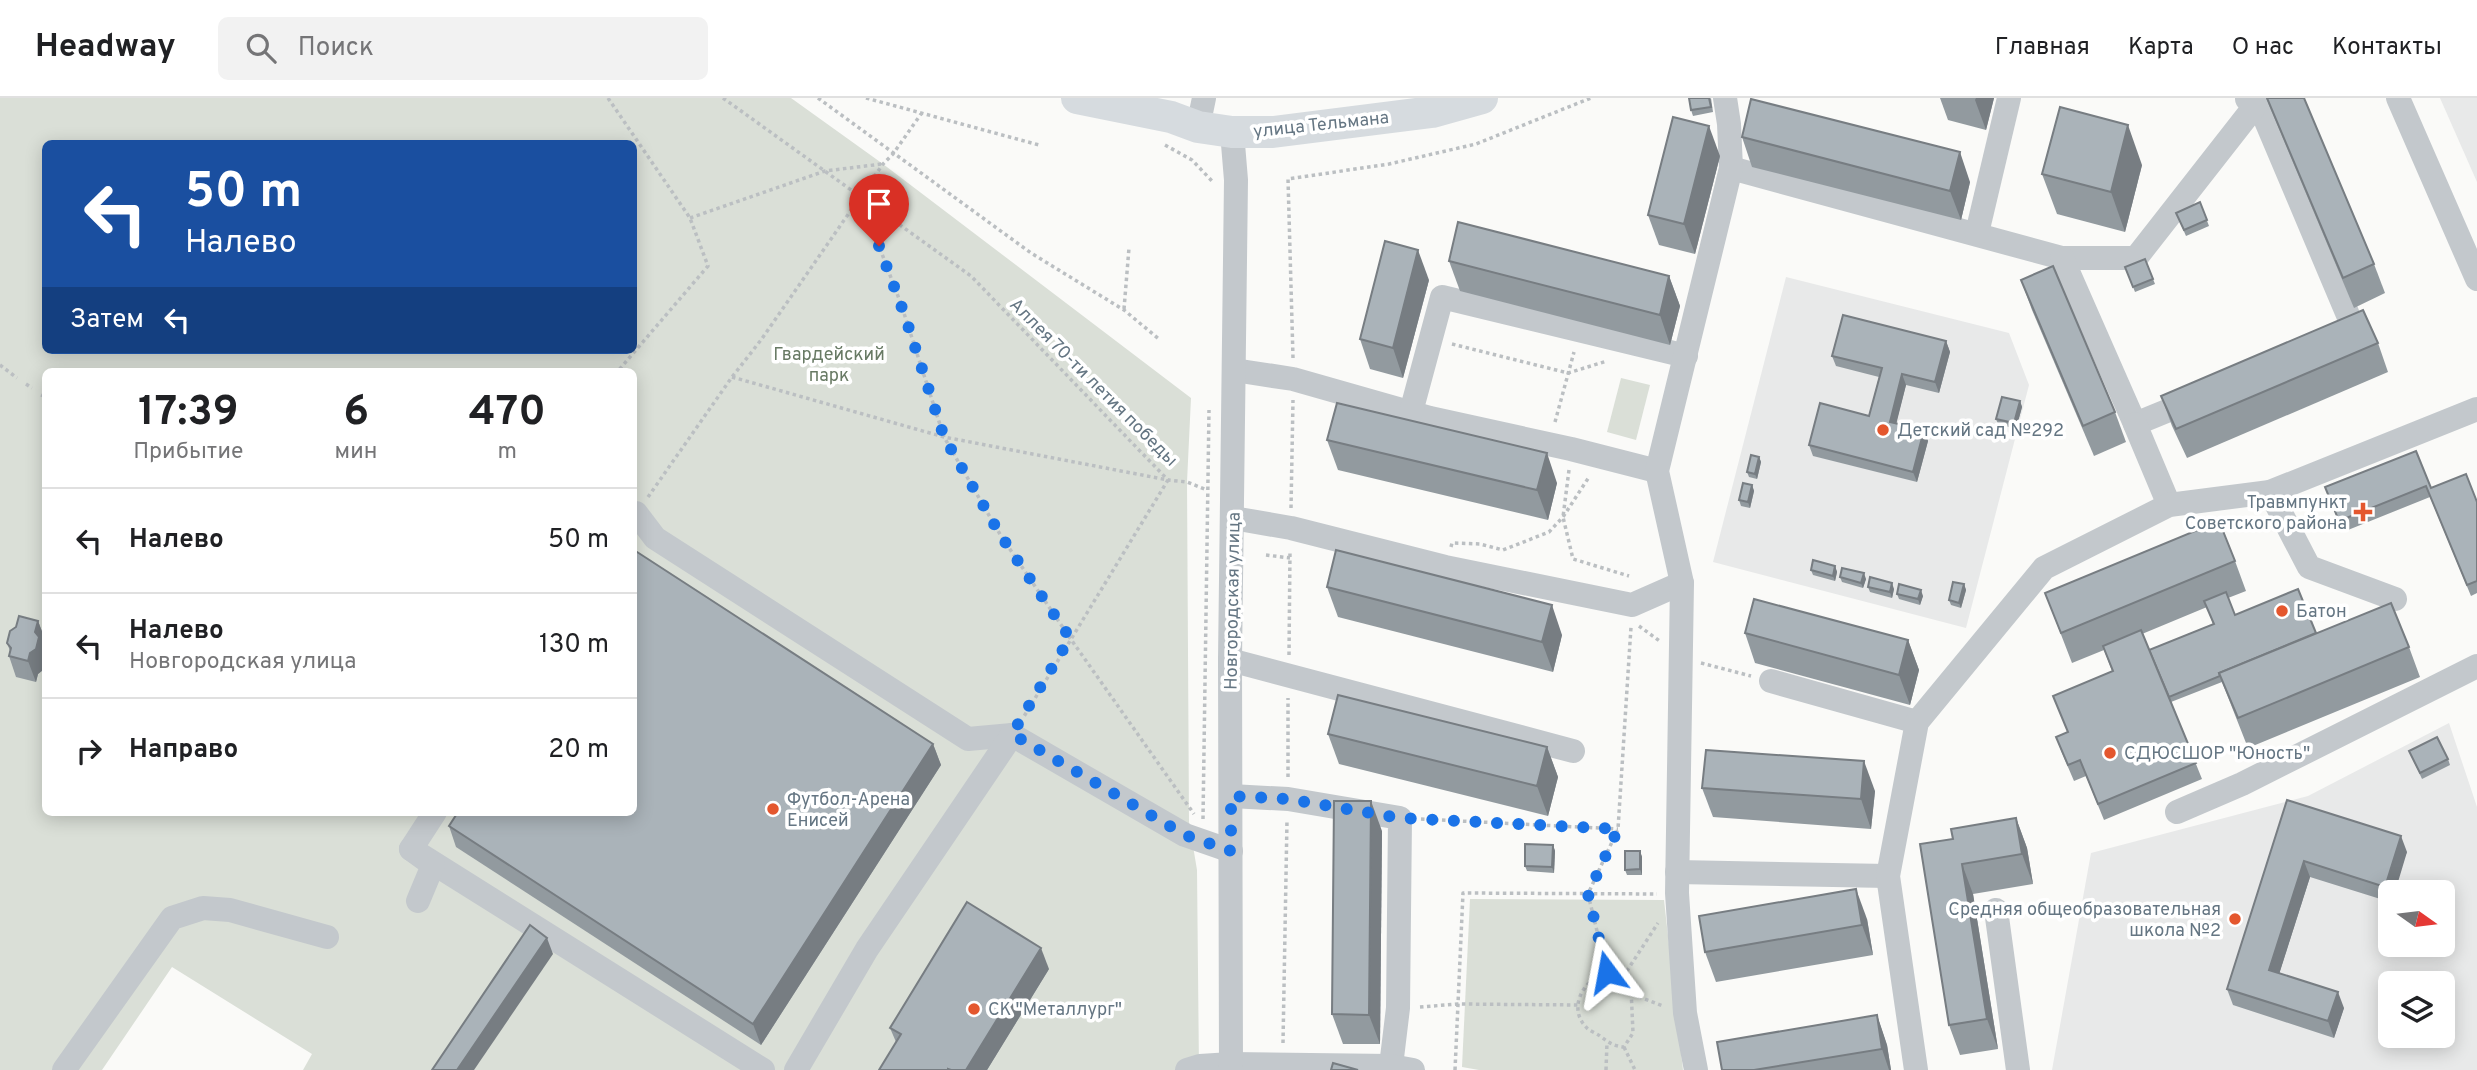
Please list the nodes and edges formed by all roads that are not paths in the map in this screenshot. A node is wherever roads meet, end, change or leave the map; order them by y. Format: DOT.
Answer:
graph roads {
  1 [pos="1077,98"];
  2 [pos="1482,98"];
  3 [pos="1725,98"];
  4 [pos="2009,98"];
  5 [pos="2398,98"];
  6 [pos="2254,99"];
  7 [pos="1201,112"];
  8 [pos="1232,132"];
  9 [pos="1731,168"];
  10 [pos="1977,233"];
  11 [pos="2062,258"];
  12 [pos="2477,279"];
  13 [pos="2319,349"];
  14 [pos="1686,356"];
  15 [pos="1234,370"];
  16 [pos="2221,389"];
  17 [pos="2477,409"];
  18 [pos="1411,412"];
  19 [pos="2135,424"];
  20 [pos="1657,471"];
  21 [pos="2270,492"];
  22 [pos="2169,505"];
  23 [pos="637,516"];
  24 [pos="1233,518"];
  25 [pos="1682,583"];
  26 [pos="2395,599"];
  27 [pos="1230,660"];
  28 [pos="2477,666"];
  29 [pos="1771,681"];
  30 [pos="1917,722"];
  31 [pos="1012,734"];
  32 [pos="1573,751"];
  33 [pos="1231,796"];
  34 [pos="2177,812"];
  35 [pos="432,816"];
  36 [pos="1231,851"];
  37 [pos="433,865"];
  38 [pos="1888,876"];
  39 [pos="1677,883"];
  40 [pos="418,901"];
  41 [pos="1996,910"];
  42 [pos="327,937"];
  43 [pos="1231,1067"];
  44 [pos="1320,1067"];
  45 [pos="1402,1068"];
  46 [pos="64,1070"];
  47 [pos="763,1070"];
  48 [pos="796,1070"];
  49 [pos="1187,1070"];
  50 [pos="1696,1070"];
  51 [pos="1916,1070"];
  52 [pos="2018,1070"];
  1 -- 7 [label="main road, улица Тельмана"];
  2 -- 8 [label="main road, улица Тельмана"];
  3 -- 9 [label="street"];
  4 -- 10 [label="street"];
  5 -- 12 [label="street"];
  6 -- 11 [label="street"];
  6 -- 13 [label="street"];
  7 -- 8 [label="main road, улица Тельмана"];
  8 -- 15 [label="street, Новгородская улица"];
  9 -- 10 [label="street"];
  9 -- 14 [label="street"];
  10 -- 11 [label="street"];
  11 -- 19 [label="street"];
  14 -- 18 [label="street"];
  14 -- 20 [label="street"];
  15 -- 18 [label="street"];
  15 -- 24 [label="street, Новгородская улица"];
  16 -- 19 [label="street"];
  17 -- 21 [label="street"];
  18 -- 20 [label="street"];
  19 -- 22 [label="street"];
  20 -- 25 [label="street"];
  21 -- 22 [label="street"];
  21 -- 26 [label="street"];
  22 -- 30 [label="street"];
  23 -- 31 [label="street"];
  24 -- 25 [label="street"];
  24 -- 27 [label="street, Новгородская улица"];
  25 -- 39 [label="street"];
  27 -- 32 [label="street"];
  27 -- 33 [label="street, Новгородская улица"];
  28 -- 34 [label="street"];
  29 -- 30 [label="street"];
  30 -- 38 [label="street"];
  31 -- 36 [label="street"];
  31 -- 48 [label="street"];
  33 -- 36 [label="street, Новгородская улица"];
  33 -- 45 [label="street"];
  35 -- 37 [label="street"];
  36 -- 43 [label="street, Новгородская улица"];
  37 -- 40 [label="street"];
  37 -- 47 [label="street"];
  38 -- 39 [label="street"];
  38 -- 51 [label="street"];
  39 -- 50 [label="street"];
  41 -- 52 [label="street"];
  42 -- 46 [label="street"];
  43 -- 44 [label="street"];
  43 -- 49 [label="street"];
  44 -- 45 [label="street"];
}
